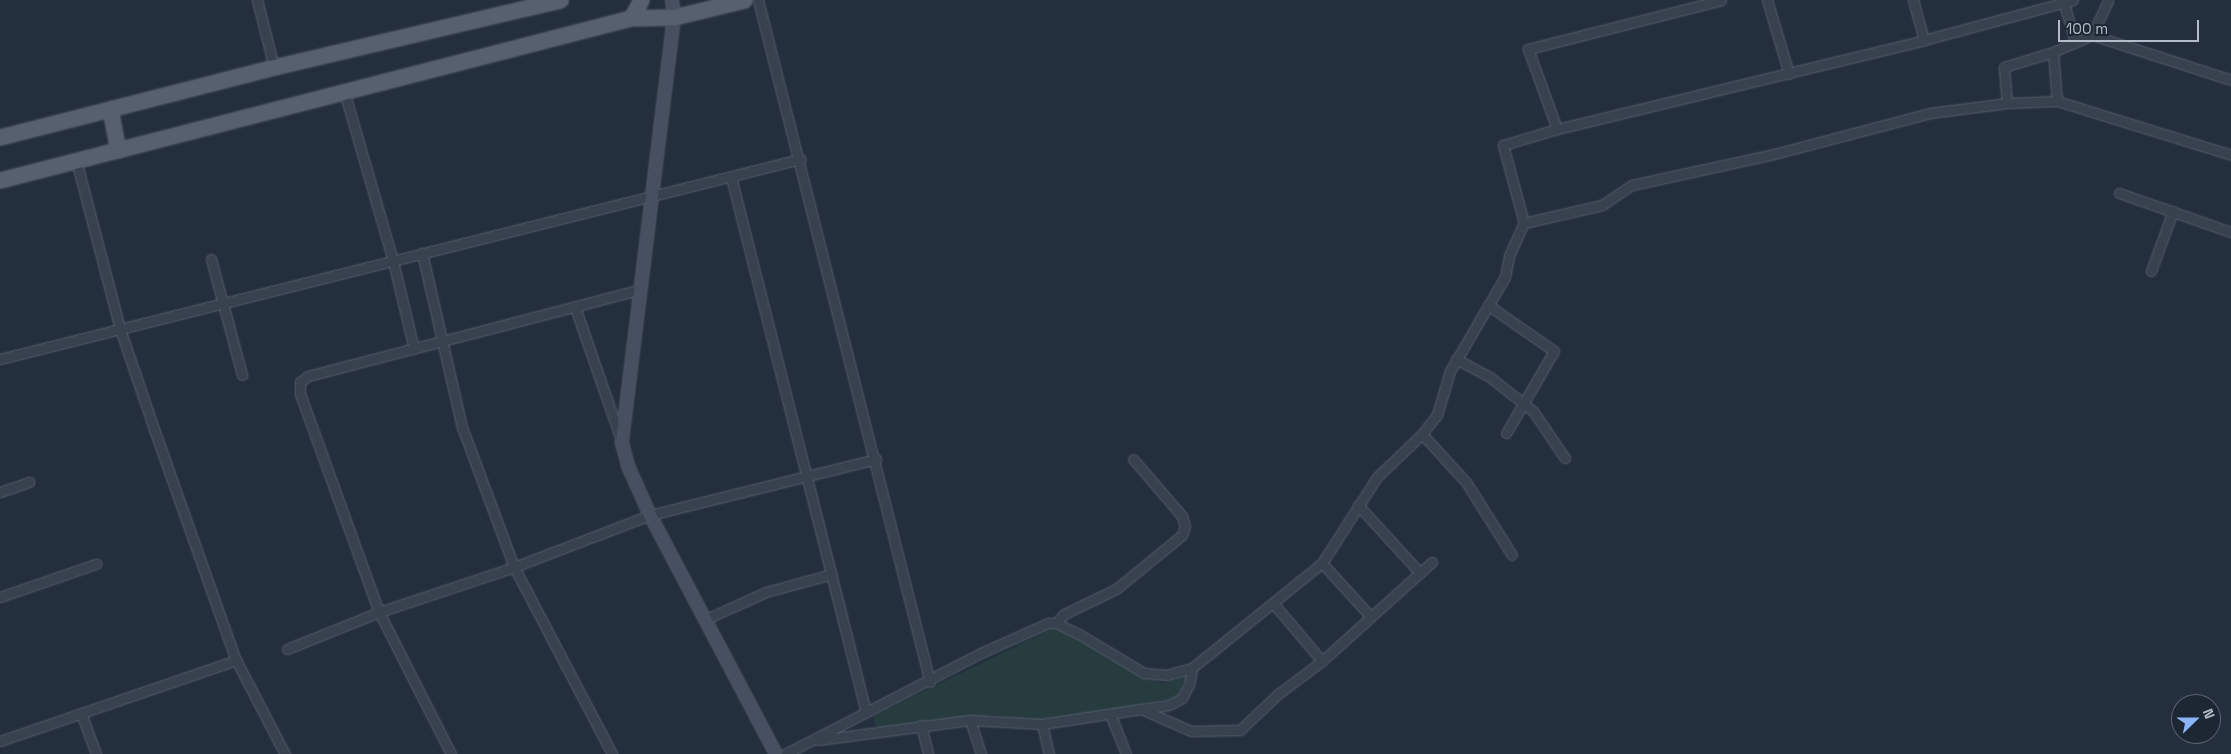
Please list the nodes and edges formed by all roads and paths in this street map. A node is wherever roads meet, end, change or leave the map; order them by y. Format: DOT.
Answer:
graph roads {
  1 [pos="257,0"];
  2 [pos="560,0"];
  3 [pos="642,0"];
  4 [pos="672,0"];
  5 [pos="744,0"];
  6 [pos="758,0"];
  7 [pos="1721,0"];
  8 [pos="1767,0"];
  9 [pos="1913,0"];
  10 [pos="2108,0"];
  11 [pos="2067,1"];
  12 [pos="674,17"];
  13 [pos="631,18"];
  14 [pos="2092,35"];
  15 [pos="1924,40"];
  16 [pos="2075,42"];
  17 [pos="2053,52"];
  18 [pos="274,67"];
  19 [pos="1789,74"];
  20 [pos="2231,80"];
  21 [pos="344,91"];
  22 [pos="2057,101"];
  23 [pos="2006,104"];
  24 [pos="110,109"];
  25 [pos="1556,129"];
  26 [pos="0,137"];
  27 [pos="118,150"];
  28 [pos="2231,155"];
  29 [pos="800,159"];
  30 [pos="76,160"];
  31 [pos="731,177"];
  32 [pos="0,180"];
  33 [pos="2119,193"];
  34 [pos="652,197"];
  35 [pos="2173,211"];
  36 [pos="1524,223"];
  37 [pos="2231,232"];
  38 [pos="422,253"];
  39 [pos="211,259"];
  40 [pos="393,261"];
  41 [pos="2151,271"];
  42 [pos="639,290"];
  43 [pos="223,303"];
  44 [pos="1488,305"];
  45 [pos="575,307"];
  46 [pos="120,329"];
  47 [pos="443,340"];
  48 [pos="414,349"];
  49 [pos="0,359"];
  50 [pos="1456,359"];
  51 [pos="242,375"];
  52 [pos="1523,402"];
  53 [pos="1506,432"];
  54 [pos="1422,434"];
  55 [pos="622,443"];
  56 [pos="1565,458"];
  57 [pos="876,459"];
  58 [pos="1133,459"];
  59 [pos="805,477"];
  60 [pos="29,482"];
  61 [pos="0,492"];
  62 [pos="1358,505"];
  63 [pos="650,515"];
  64 [pos="1512,554"];
  65 [pos="1432,562"];
  66 [pos="1322,563"];
  67 [pos="96,564"];
  68 [pos="514,567"];
  69 [pos="1420,573"];
  70 [pos="832,574"];
  71 [pos="0,597"];
  72 [pos="1273,603"];
  73 [pos="379,612"];
  74 [pos="1370,616"];
  75 [pos="706,619"];
  76 [pos="1056,623"];
  77 [pos="288,649"];
  78 [pos="236,660"];
  79 [pos="1322,662"];
  80 [pos="1192,668"];
  81 [pos="930,682"];
  82 [pos="1141,709"];
  83 [pos="866,712"];
  84 [pos="81,713"];
  85 [pos="1111,716"];
  86 [pos="970,720"];
  87 [pos="921,724"];
  88 [pos="1042,724"];
  89 [pos="0,741"];
  90 [pos="810,741"];
  91 [pos="96,754"];
  92 [pos="285,754"];
  93 [pos="451,754"];
  94 [pos="612,754"];
  95 [pos="776,754"];
  96 [pos="785,754"];
  97 [pos="928,754"];
  98 [pos="981,754"];
  99 [pos="1048,754"];
  100 [pos="1126,754"];
  1 -- 18 [label="street"];
  2 -- 18 [label="main road"];
  3 -- 13 [label="main road"];
  4 -- 12 [label="street"];
  5 -- 12 [label="main road"];
  6 -- 29 [label="street"];
  7 -- 25 [label="street"];
  8 -- 19 [label="street"];
  9 -- 15 [label="street"];
  10 -- 14 [label="street"];
  11 -- 15 [label="street"];
  11 -- 16 [label="street"];
  12 -- 13 [label="main road"];
  12 -- 34 [label="street"];
  13 -- 21 [label="main road"];
  14 -- 16 [label="street"];
  14 -- 20 [label="street"];
  15 -- 19 [label="street"];
  16 -- 17 [label="street"];
  17 -- 22 [label="street"];
  17 -- 23 [label="street"];
  18 -- 24 [label="main road"];
  19 -- 25 [label="street"];
  21 -- 27 [label="main road"];
  21 -- 40 [label="street"];
  22 -- 23 [label="street"];
  22 -- 28 [label="street"];
  23 -- 36 [label="street"];
  24 -- 26 [label="main road"];
  24 -- 27 [label="main road"];
  25 -- 36 [label="street"];
  27 -- 30 [label="main road"];
  29 -- 31 [label="street"];
  29 -- 57 [label="street"];
  30 -- 32 [label="main road"];
  30 -- 46 [label="street"];
  31 -- 34 [label="street"];
  31 -- 59 [label="street"];
  33 -- 35 [label="street"];
  34 -- 38 [label="street"];
  34 -- 42 [label="street"];
  35 -- 37 [label="street"];
  35 -- 41 [label="street"];
  36 -- 44 [label="street"];
  38 -- 40 [label="street"];
  38 -- 47 [label="street"];
  39 -- 43 [label="street"];
  40 -- 43 [label="street"];
  40 -- 48 [label="street"];
  42 -- 45 [label="street"];
  42 -- 55 [label="street"];
  43 -- 46 [label="street"];
  43 -- 51 [label="street"];
  44 -- 50 [label="street"];
  44 -- 52 [label="street"];
  45 -- 47 [label="street"];
  45 -- 55 [label="street"];
  46 -- 49 [label="street"];
  46 -- 78 [label="street"];
  47 -- 48 [label="street"];
  47 -- 68 [label="street"];
  48 -- 73 [label="street"];
  50 -- 52 [label="street"];
  50 -- 54 [label="street"];
  52 -- 53 [label="street"];
  52 -- 56 [label="street"];
  54 -- 62 [label="street"];
  54 -- 64 [label="street"];
  55 -- 63 [label="street"];
  57 -- 59 [label="street"];
  57 -- 81 [label="street"];
  58 -- 76 [label="street"];
  59 -- 63 [label="street"];
  59 -- 70 [label="street"];
  60 -- 61 [label="street"];
  62 -- 66 [label="street"];
  62 -- 69 [label="street"];
  63 -- 68 [label="street"];
  63 -- 75 [label="street"];
  65 -- 69 [label="street"];
  66 -- 72 [label="street"];
  66 -- 74 [label="street"];
  67 -- 71 [label="street"];
  68 -- 73 [label="street"];
  68 -- 94 [label="street"];
  69 -- 74 [label="street"];
  70 -- 75 [label="street"];
  70 -- 83 [label="street"];
  72 -- 79 [label="street"];
  72 -- 80 [label="street"];
  73 -- 77 [label="street"];
  73 -- 93 [label="street"];
  74 -- 79 [label="street"];
  75 -- 95 [label="street"];
  76 -- 80 [label="street"];
  76 -- 81 [label="street"];
  78 -- 84 [label="street"];
  78 -- 92 [label="street"];
  79 -- 82 [label="street"];
  80 -- 82 [label="street"];
  81 -- 83 [label="street"];
  82 -- 85 [label="street"];
  83 -- 90 [label="street"];
  84 -- 89 [label="street"];
  84 -- 91 [label="street"];
  85 -- 88 [label="street"];
  85 -- 100 [label="street"];
  86 -- 87 [label="street"];
  86 -- 88 [label="street"];
  86 -- 98 [label="street"];
  87 -- 90 [label="street"];
  87 -- 97 [label="street"];
  88 -- 99 [label="street"];
  90 -- 96 [label="street"];
}
